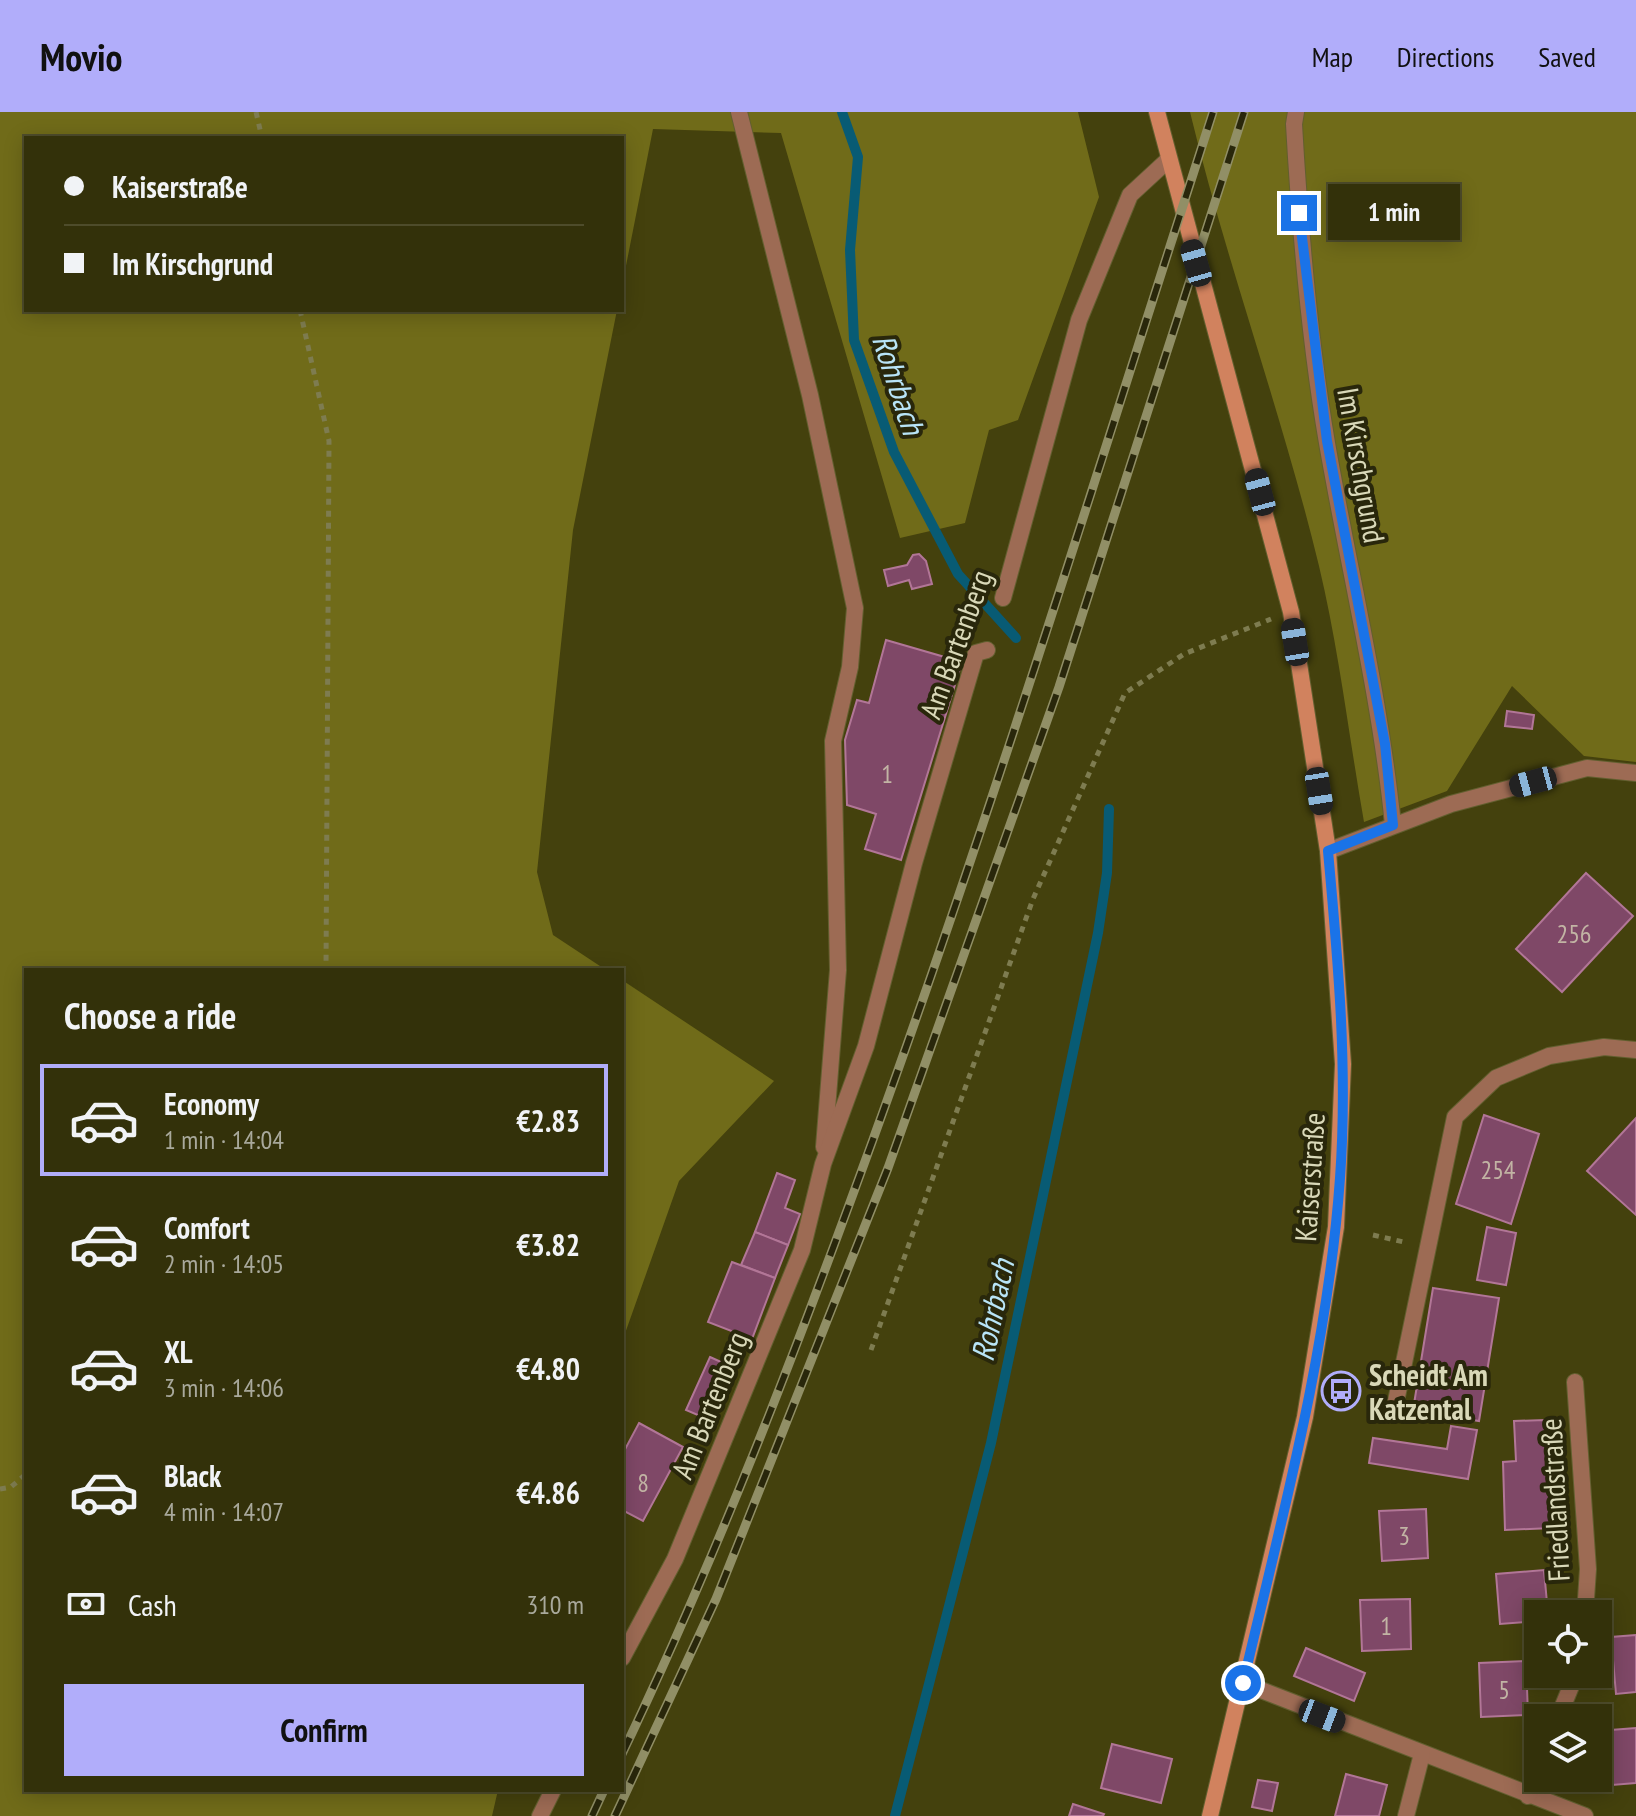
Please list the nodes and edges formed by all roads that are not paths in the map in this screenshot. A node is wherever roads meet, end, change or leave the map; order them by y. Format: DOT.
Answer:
graph roads {
  1 [pos="739,112"];
  2 [pos="1157,112"];
  3 [pos="1296,112"];
  4 [pos="1169,159"];
  5 [pos="1003,598"];
  6 [pos="987,650"];
  7 [pos="1636,773"];
  8 [pos="1393,825"];
  9 [pos="1328,851"];
  10 [pos="1636,1050"];
  11 [pos="823,1164"];
  12 [pos="1575,1382"];
  13 [pos="1395,1406"];
  14 [pos="1586,1600"];
  15 [pos="624,1654"];
  16 [pos="1243,1683"];
  17 [pos="1422,1754"];
  18 [pos="552,1792"];
  19 [pos="1530,1792"];
  20 [pos="1528,1796"];
  21 [pos="540,1816"];
  22 [pos="1210,1816"];
  23 [pos="1406,1816"];
  24 [pos="1585,1816"];
  1 -- 11 [label="street, Am Bartenberg"];
  2 -- 4 [label="main road, Kaiserstraße"];
  3 -- 8 [label="street, Im Kirschgrund"];
  4 -- 5 [label="street, Am Bartenberg"];
  4 -- 9 [label="main road, Kaiserstraße"];
  6 -- 11 [label="street, Am Bartenberg"];
  7 -- 8 [label="street"];
  8 -- 9 [label="street"];
  9 -- 16 [label="main road, Kaiserstraße"];
  10 -- 13 [label="street"];
  11 -- 15 [label="street, Am Bartenberg"];
  12 -- 14 [label="street, Friedlandstraße"];
  16 -- 17 [label="street"];
  16 -- 22 [label="main road, Kaiserstraße"];
  17 -- 20 [label="street"];
  17 -- 23 [label="street"];
  18 -- 21 [label="street"];
  19 -- 20 [label="street"];
  20 -- 24 [label="street"];
}
